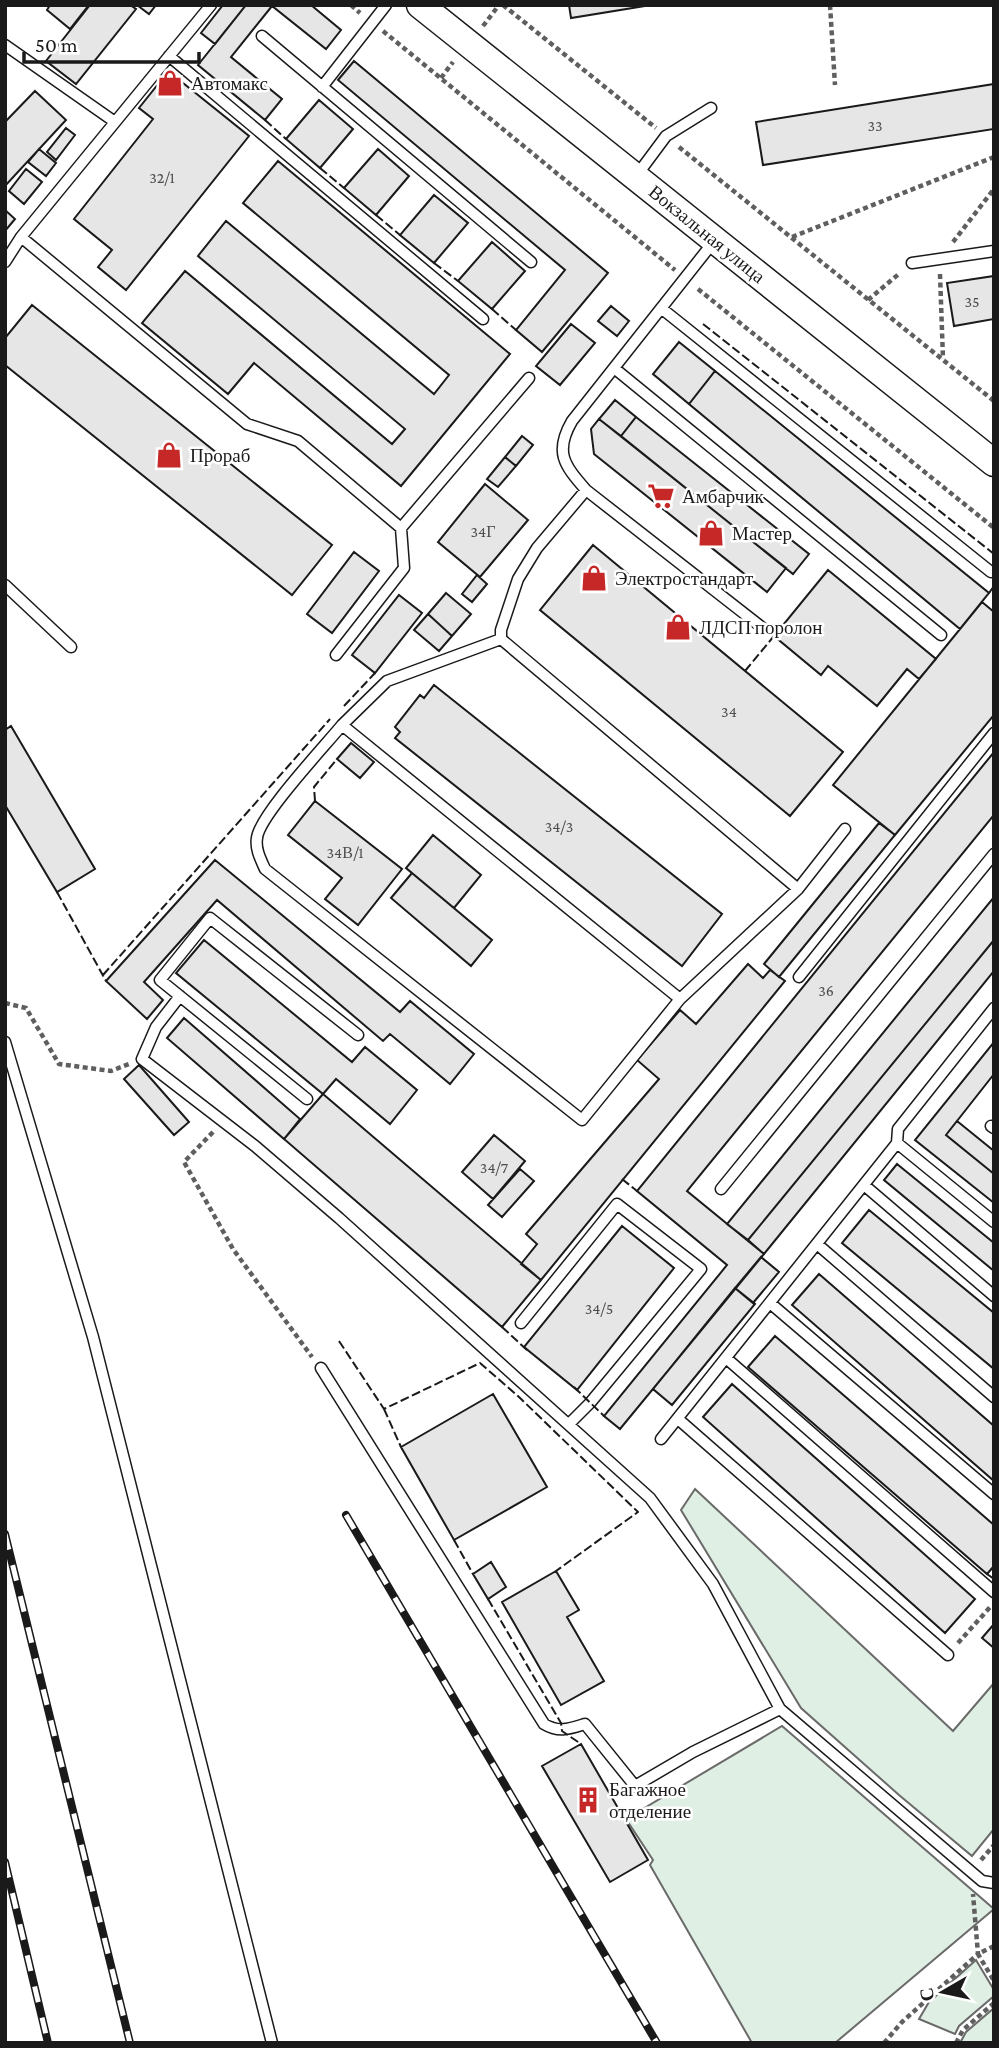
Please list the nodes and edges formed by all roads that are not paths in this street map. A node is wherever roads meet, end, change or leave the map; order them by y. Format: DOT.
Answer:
graph roads {
  1 [pos="211,5"];
  2 [pos="386,5"];
  3 [pos="421,5"];
  4 [pos="262,36"];
  5 [pos="5,45"];
  6 [pos="169,56"];
  7 [pos="322,87"];
  8 [pos="711,108"];
  9 [pos="115,122"];
  10 [pos="636,177"];
  11 [pos="21,237"];
  12 [pos="715,240"];
  13 [pos="994,251"];
  14 [pos="5,262"];
  15 [pos="531,262"];
  16 [pos="912,263"];
  17 [pos="661,308"];
  18 [pos="484,319"];
  19 [pos="614,368"];
  20 [pos="529,378"];
  21 [pos="994,463"];
  22 [pos="586,490"];
  23 [pos="401,528"];
  24 [pos="991,572"];
  25 [pos="5,585"];
  26 [pos="764,629"];
  27 [pos="941,635"];
  28 [pos="501,639"];
  29 [pos="71,648"];
  30 [pos="336,655"];
  31 [pos="342,725"];
  32 [pos="994,733"];
  33 [pos="845,829"];
  34 [pos="994,854"];
  35 [pos="799,889"];
  36 [pos="799,977"];
  37 [pos="180,996"];
  38 [pos="680,999"];
  39 [pos="994,1008"];
  40 [pos="358,1035"];
  41 [pos="5,1042"];
  42 [pos="307,1099"];
  43 [pos="897,1143"];
  44 [pos="864,1185"];
  45 [pos="721,1189"];
  46 [pos="994,1222"];
  47 [pos="817,1244"];
  48 [pos="994,1296"];
  49 [pos="770,1303"];
  50 [pos="521,1323"];
  51 [pos="726,1358"];
  52 [pos="321,1368"];
  53 [pos="994,1397"];
  54 [pos="678,1419"];
  55 [pos="569,1424"];
  56 [pos="661,1439"];
  57 [pos="994,1494"];
  58 [pos="994,1592"];
  59 [pos="948,1655"];
  60 [pos="780,1709"];
  61 [pos="994,1883"];
  62 [pos="272,2043"];
  1 -- 6 [label="lane"];
  2 -- 7 [label="lane"];
  3 -- 10 [label="street, Вокзальная улица"];
  4 -- 7 [label="lane"];
  5 -- 9 [label="lane"];
  6 -- 9 [label="lane"];
  6 -- 18 [label="lane"];
  7 -- 15 [label="lane"];
  8 -- 10 [label="lane"];
  9 -- 11 [label="lane"];
  10 -- 12 [label="street, Вокзальная улица"];
  11 -- 14 [label="lane"];
  11 -- 23 [label="lane"];
  12 -- 17 [label="lane"];
  12 -- 21 [label="street, Вокзальная улица"];
  13 -- 16 [label="lane"];
  17 -- 19 [label="lane"];
  17 -- 24 [label="lane"];
  19 -- 22 [label="lane"];
  19 -- 27 [label="lane"];
  20 -- 23 [label="lane"];
  22 -- 26 [label="lane"];
  22 -- 28 [label="lane"];
  23 -- 30 [label="lane"];
  25 -- 29 [label="lane"];
  28 -- 31 [label="lane"];
  28 -- 35 [label="lane"];
  31 -- 38 [label="lane"];
  31 -- 38 [label="lane"];
  32 -- 36 [label="lane"];
  33 -- 35 [label="lane"];
  34 -- 45 [label="lane"];
  35 -- 38 [label="lane"];
  37 -- 40 [label="lane"];
  37 -- 42 [label="lane"];
  37 -- 55 [label="lane"];
  39 -- 43 [label="lane"];
  41 -- 62 [label="lane"];
  43 -- 44 [label="lane"];
  43 -- 46 [label="lane"];
  44 -- 47 [label="lane"];
  44 -- 48 [label="lane"];
  47 -- 49 [label="lane"];
  47 -- 53 [label="lane"];
  49 -- 51 [label="lane"];
  49 -- 57 [label="lane"];
  50 -- 55 [label="lane"];
  51 -- 54 [label="lane"];
  51 -- 58 [label="lane"];
  52 -- 60 [label="lane"];
  54 -- 56 [label="lane"];
  54 -- 59 [label="lane"];
  55 -- 60 [label="lane"];
  60 -- 61 [label="lane"];
}
